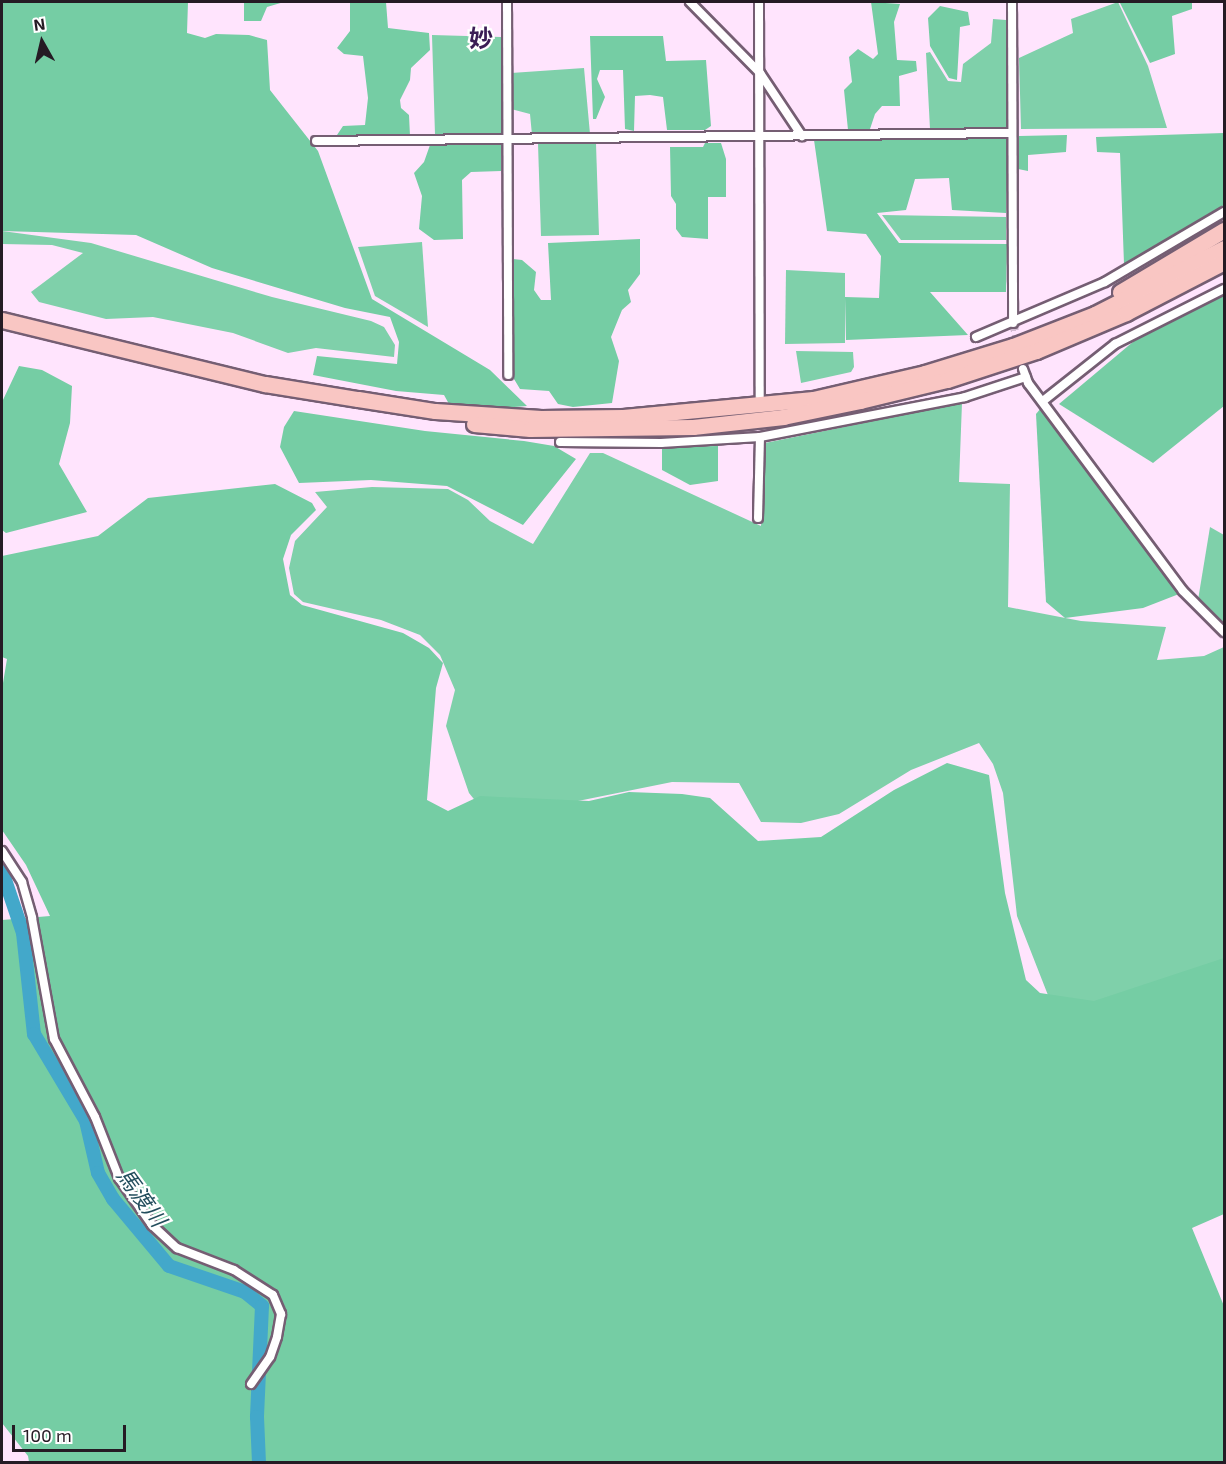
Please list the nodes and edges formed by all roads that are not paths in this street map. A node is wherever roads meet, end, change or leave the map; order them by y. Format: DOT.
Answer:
graph roads {
  1 [pos="507,2"];
  2 [pos="690,2"];
  3 [pos="759,2"];
  4 [pos="1012,2"];
  5 [pos="760,73"];
  6 [pos="1012,133"];
  7 [pos="802,136"];
  8 [pos="759,137"];
  9 [pos="507,139"];
  10 [pos="316,141"];
  11 [pos="1224,212"];
  12 [pos="1224,230"];
  13 [pos="1224,248"];
  14 [pos="1224,262"];
  15 [pos="1224,289"];
  16 [pos="2,320"];
  17 [pos="1013,323"];
  18 [pos="976,337"];
  19 [pos="1013,346"];
  20 [pos="508,375"];
  21 [pos="265,384"];
  22 [pos="760,396"];
  23 [pos="1043,401"];
  24 [pos="760,437"];
  25 [pos="560,442"];
  26 [pos="758,518"];
  27 [pos="1224,632"];
  28 [pos="2,851"];
  29 [pos="251,1384"];
  1 -- 9 [label="street"];
  2 -- 5 [label="street"];
  3 -- 5 [label="street"];
  4 -- 6 [label="street"];
  5 -- 7 [label="street"];
  5 -- 8 [label="street"];
  6 -- 7 [label="street"];
  6 -- 17 [label="street"];
  7 -- 8 [label="street"];
  8 -- 9 [label="street"];
  8 -- 22 [label="street"];
  9 -- 10 [label="street"];
  9 -- 20 [label="street"];
  11 -- 17 [label="street"];
  12 -- 19 [label="highway"];
  13 -- 19 [label="highway"];
  14 -- 21 [label="highway"];
  15 -- 23 [label="street"];
  16 -- 21 [label="highway"];
  17 -- 18 [label="street"];
  19 -- 21 [label="highway"];
  23 -- 24 [label="street"];
  23 -- 27 [label="street"];
  24 -- 25 [label="street"];
  24 -- 26 [label="street"];
  28 -- 29 [label="street"];
}
